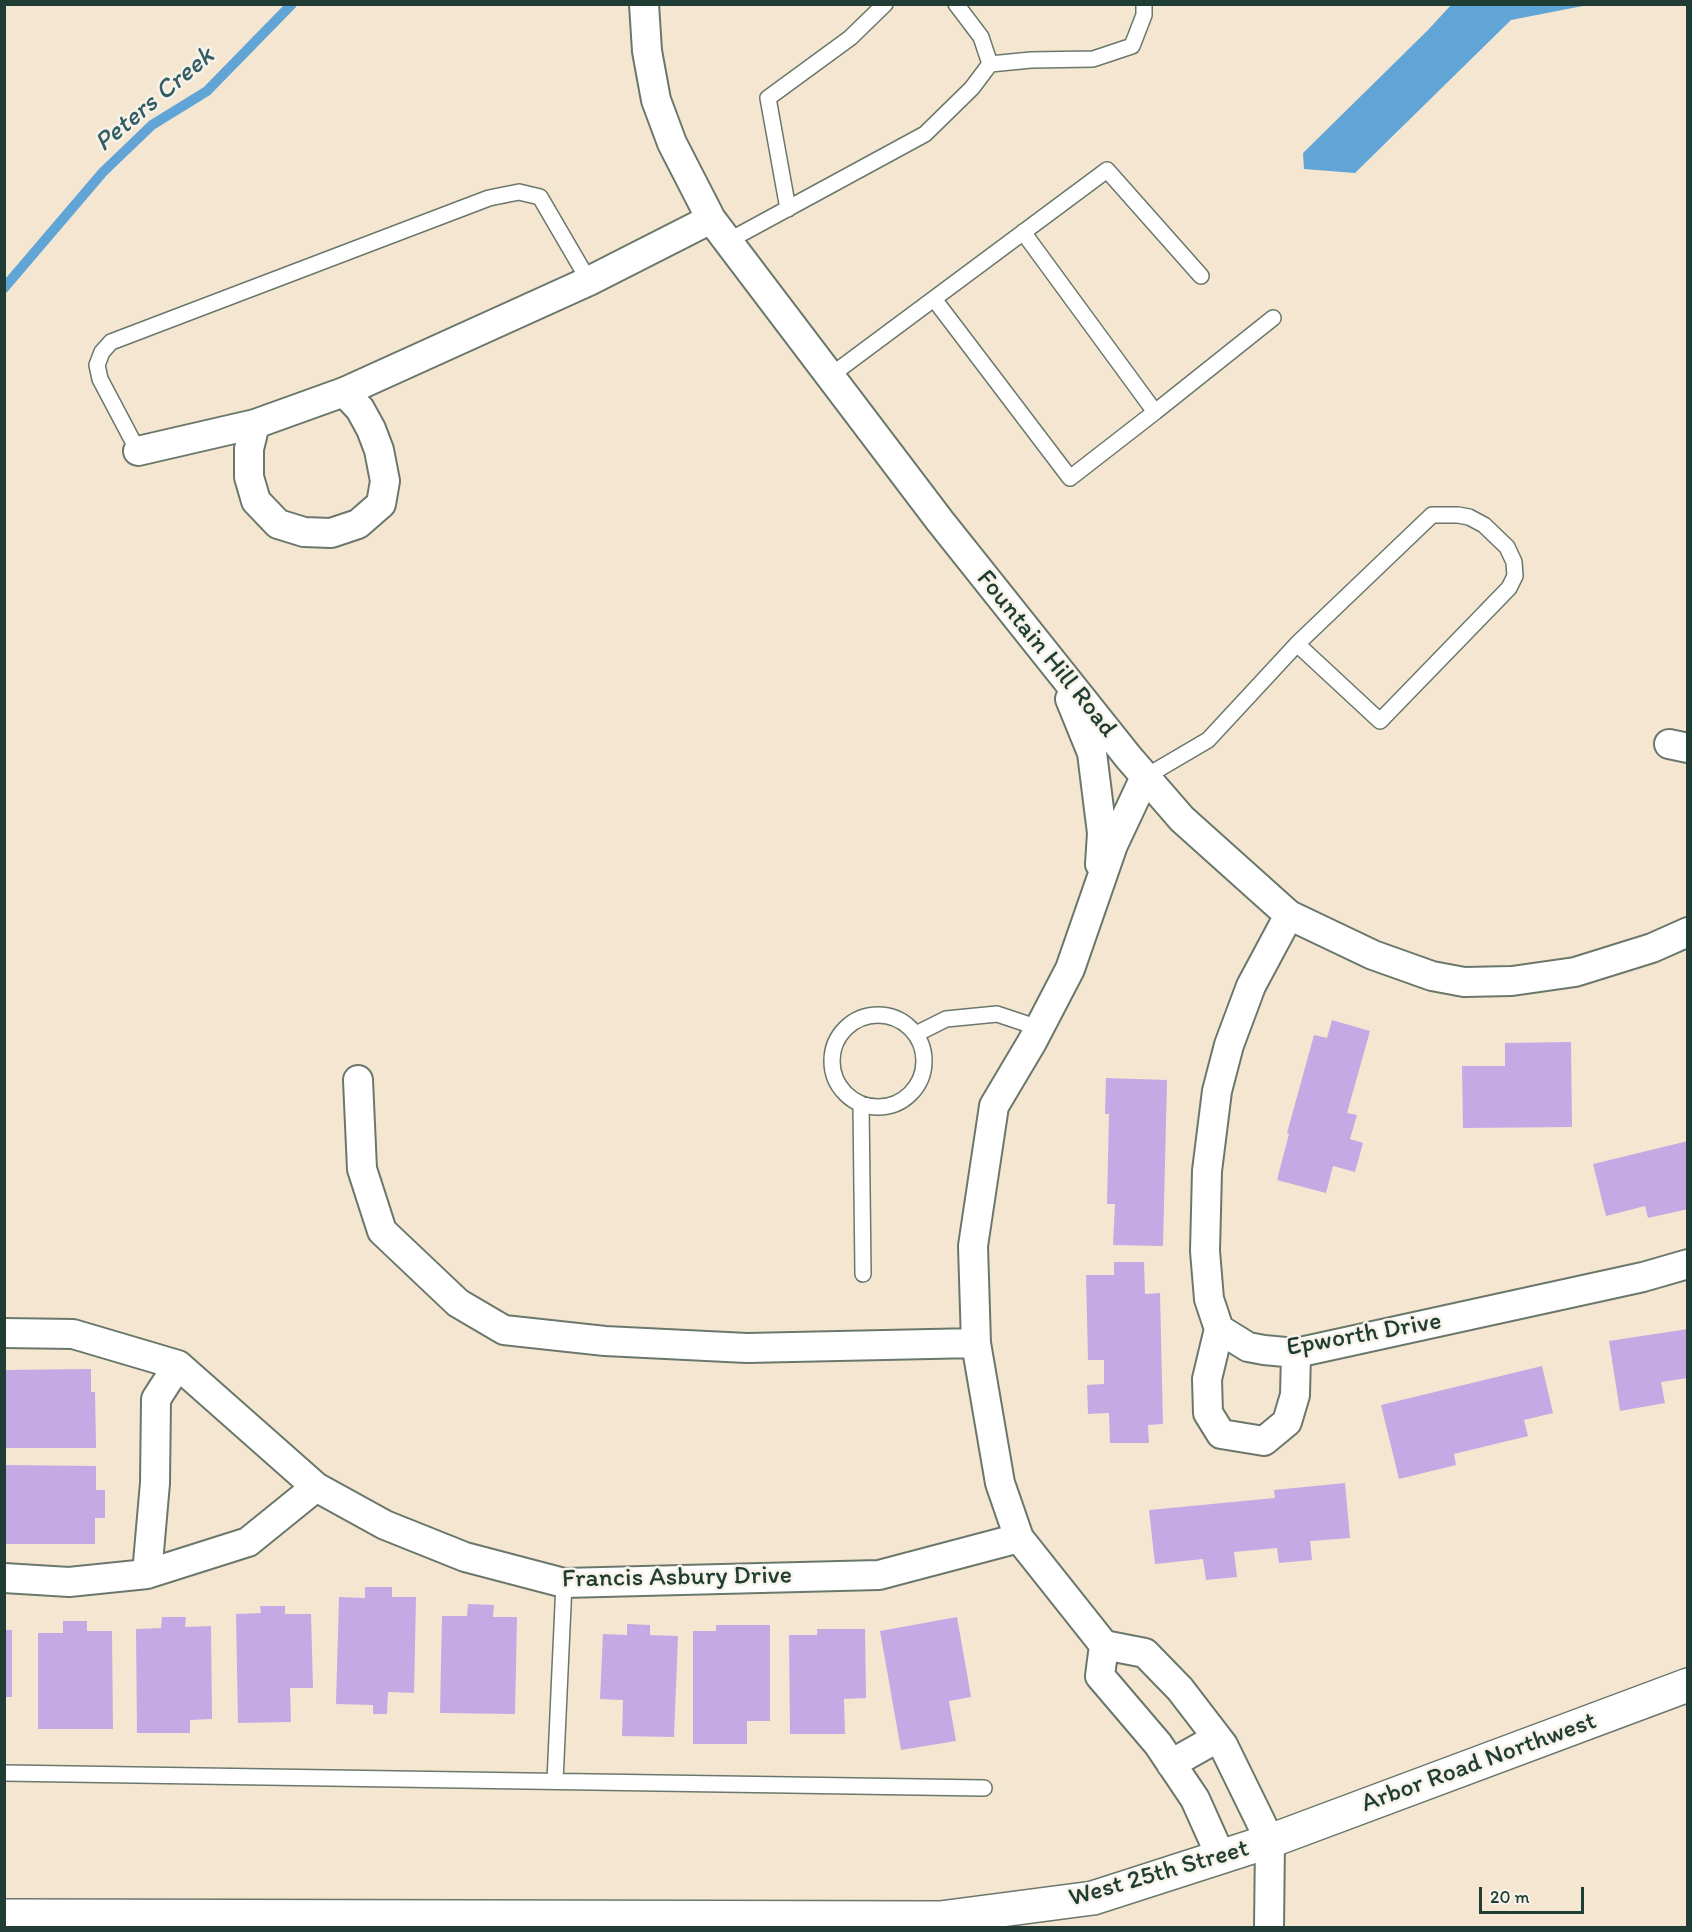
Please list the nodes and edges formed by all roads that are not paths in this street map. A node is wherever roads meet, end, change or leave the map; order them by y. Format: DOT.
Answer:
graph roads {
  1 [pos="644,4"];
  2 [pos="885,4"];
  3 [pos="956,4"];
  4 [pos="1144,4"];
  5 [pos="990,64"];
  6 [pos="788,208"];
  7 [pos="720,230"];
  8 [pos="1023,232"];
  9 [pos="1201,276"];
  10 [pos="589,281"];
  11 [pos="934,299"];
  12 [pos="1273,318"];
  13 [pos="830,376"];
  14 [pos="344,392"];
  15 [pos="1155,412"];
  16 [pos="255,424"];
  17 [pos="138,451"];
  18 [pos="1297,644"];
  19 [pos="1058,669"];
  20 [pos="1145,777"];
  21 [pos="1098,887"];
  22 [pos="1289,915"];
  23 [pos="1688,932"];
  24 [pos="1039,1028"];
  25 [pos="916,1034"];
  26 [pos="358,1080"];
  27 [pos="861,1104"];
  28 [pos="1688,1264"];
  29 [pos="863,1274"];
  30 [pos="1219,1329"];
  31 [pos="4,1333"];
  32 [pos="976,1342"];
  33 [pos="1296,1353"];
  34 [pos="178,1365"];
  35 [pos="316,1487"];
  36 [pos="1018,1538"];
  37 [pos="147,1574"];
  38 [pos="4,1578"];
  39 [pos="564,1583"];
  40 [pos="1104,1645"];
  41 [pos="1688,1685"];
  42 [pos="1217,1738"];
  43 [pos="1171,1764"];
  44 [pos="4,1773"];
  45 [pos="555,1781"];
  46 [pos="984,1788"];
  47 [pos="1270,1841"];
  48 [pos="1221,1857"];
  49 [pos="4,1916"];
  50 [pos="1269,1928"];
  1 -- 7 [label="street, Fountain Hill Road"];
  2 -- 6 [label="lane"];
  3 -- 5 [label="lane"];
  4 -- 5 [label="lane"];
  5 -- 6 [label="lane"];
  6 -- 7 [label="lane"];
  7 -- 10 [label="street"];
  7 -- 13 [label="street, Fountain Hill Road"];
  8 -- 9 [label="lane"];
  8 -- 11 [label="lane"];
  8 -- 15 [label="lane"];
  10 -- 14 [label="street"];
  10 -- 17 [label="lane"];
  11 -- 13 [label="lane"];
  11 -- 15 [label="lane"];
  12 -- 15 [label="lane"];
  13 -- 19 [label="street, Fountain Hill Road"];
  14 -- 16 [label="street"];
  14 -- 16 [label="street"];
  16 -- 17 [label="street"];
  18 -- 18 [label="lane"];
  18 -- 20 [label="lane"];
  19 -- 20 [label="street, Fountain Hill Road"];
  19 -- 21 [label="street"];
  20 -- 21 [label="street"];
  20 -- 22 [label="street, Fountain Hill Road"];
  21 -- 24 [label="street"];
  22 -- 23 [label="street, Fountain Hill Road"];
  22 -- 30 [label="street"];
  24 -- 25 [label="lane"];
  24 -- 32 [label="street"];
  25 -- 27 [label="lane"];
  25 -- 27 [label="lane"];
  26 -- 32 [label="street"];
  27 -- 29 [label="lane"];
  28 -- 33 [label="street, Epworth Drive"];
  30 -- 33 [label="street, Epworth Drive"];
  30 -- 33 [label="street"];
  31 -- 34 [label="street, Francis Asbury Drive"];
  32 -- 36 [label="street"];
  34 -- 35 [label="street, Francis Asbury Drive"];
  34 -- 37 [label="street"];
  35 -- 37 [label="street"];
  35 -- 39 [label="street, Francis Asbury Drive"];
  36 -- 39 [label="street, Francis Asbury Drive"];
  36 -- 40 [label="street"];
  37 -- 38 [label="street"];
  39 -- 45 [label="lane"];
  40 -- 42 [label="street"];
  40 -- 43 [label="street"];
  41 -- 47 [label="street, Arbor Road Northwest"];
  42 -- 43 [label="street"];
  42 -- 47 [label="street"];
  43 -- 48 [label="street"];
  44 -- 45 [label="lane"];
  45 -- 46 [label="lane"];
  47 -- 48 [label="street, West 25th Street"];
  47 -- 50 [label="street"];
  48 -- 49 [label="street, West 25th Street"];
}
